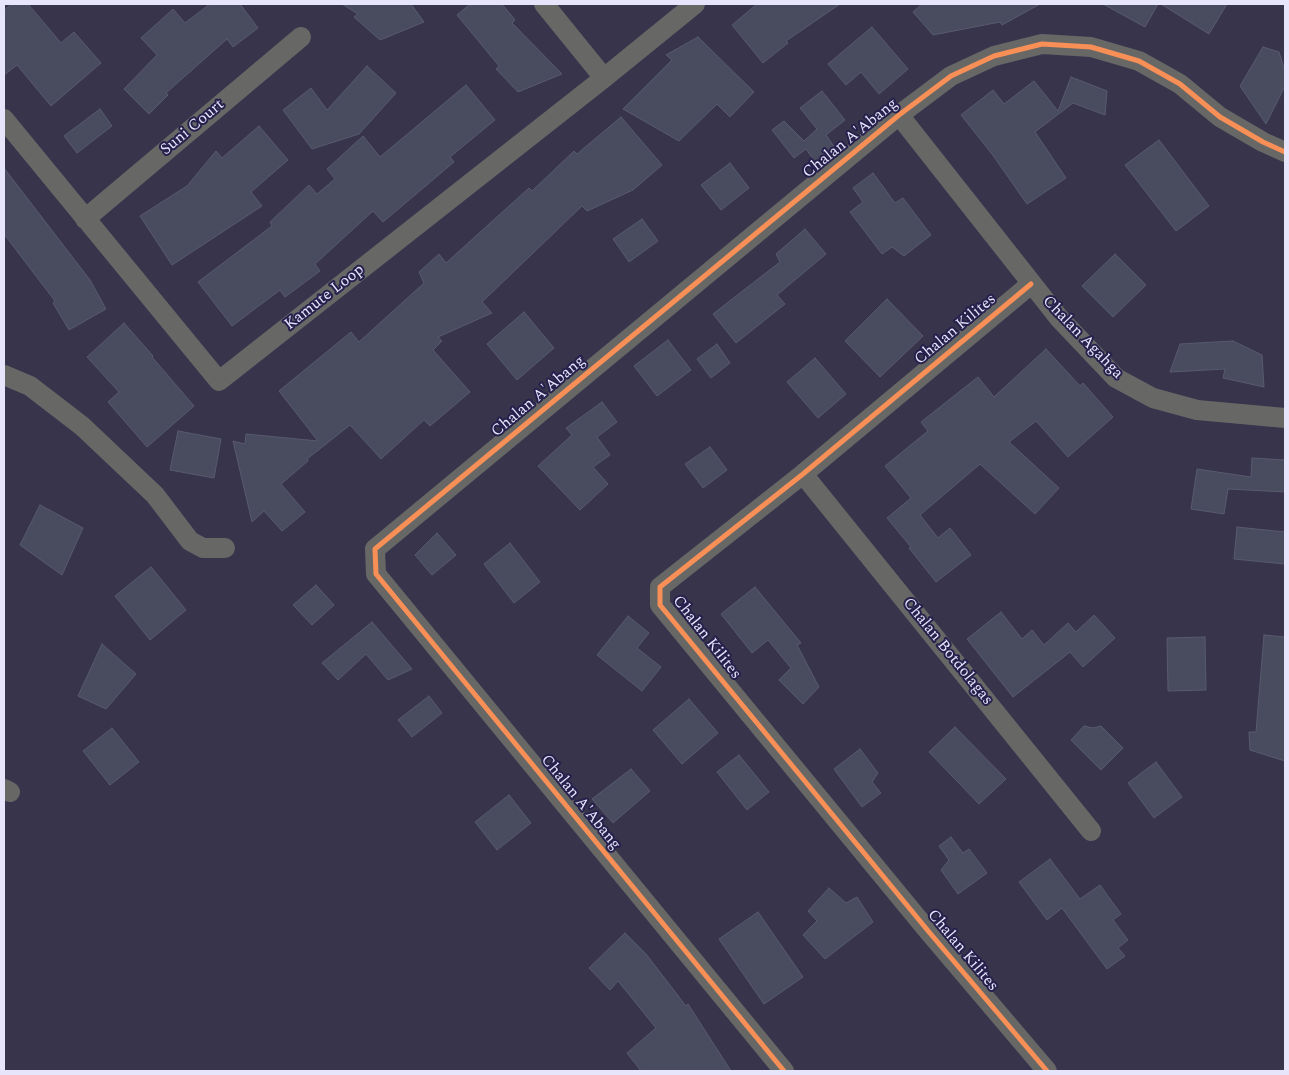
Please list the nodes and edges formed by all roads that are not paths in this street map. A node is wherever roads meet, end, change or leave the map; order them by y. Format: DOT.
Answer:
graph roads {
  1 [pos="544,4"];
  2 [pos="695,4"];
  3 [pos="301,37"];
  4 [pos="604,78"];
  5 [pos="899,115"];
  6 [pos="4,119"];
  7 [pos="1285,152"];
  8 [pos="85,219"];
  9 [pos="1031,284"];
  10 [pos="4,374"];
  11 [pos="1285,418"];
  12 [pos="803,474"];
  13 [pos="226,548"];
  14 [pos="1091,831"];
  15 [pos="784,1071"];
  16 [pos="1047,1071"];
  1 -- 4 [label="street"];
  2 -- 4 [label="street, Kamute Loop"];
  3 -- 8 [label="street, Suni Court"];
  4 -- 8 [label="street, Kamute Loop"];
  5 -- 7 [label="street, Chalan A'Abang"];
  5 -- 9 [label="street, Chalan Agahga"];
  5 -- 15 [label="street, Chalan A'Abang"];
  6 -- 8 [label="street, Kamute Loop"];
  9 -- 11 [label="street, Chalan Agahga"];
  9 -- 12 [label="street, Chalan Kilites"];
  10 -- 13 [label="street"];
  12 -- 14 [label="street, Chalan Botdolagas"];
  12 -- 16 [label="street, Chalan Kilites"];
}
